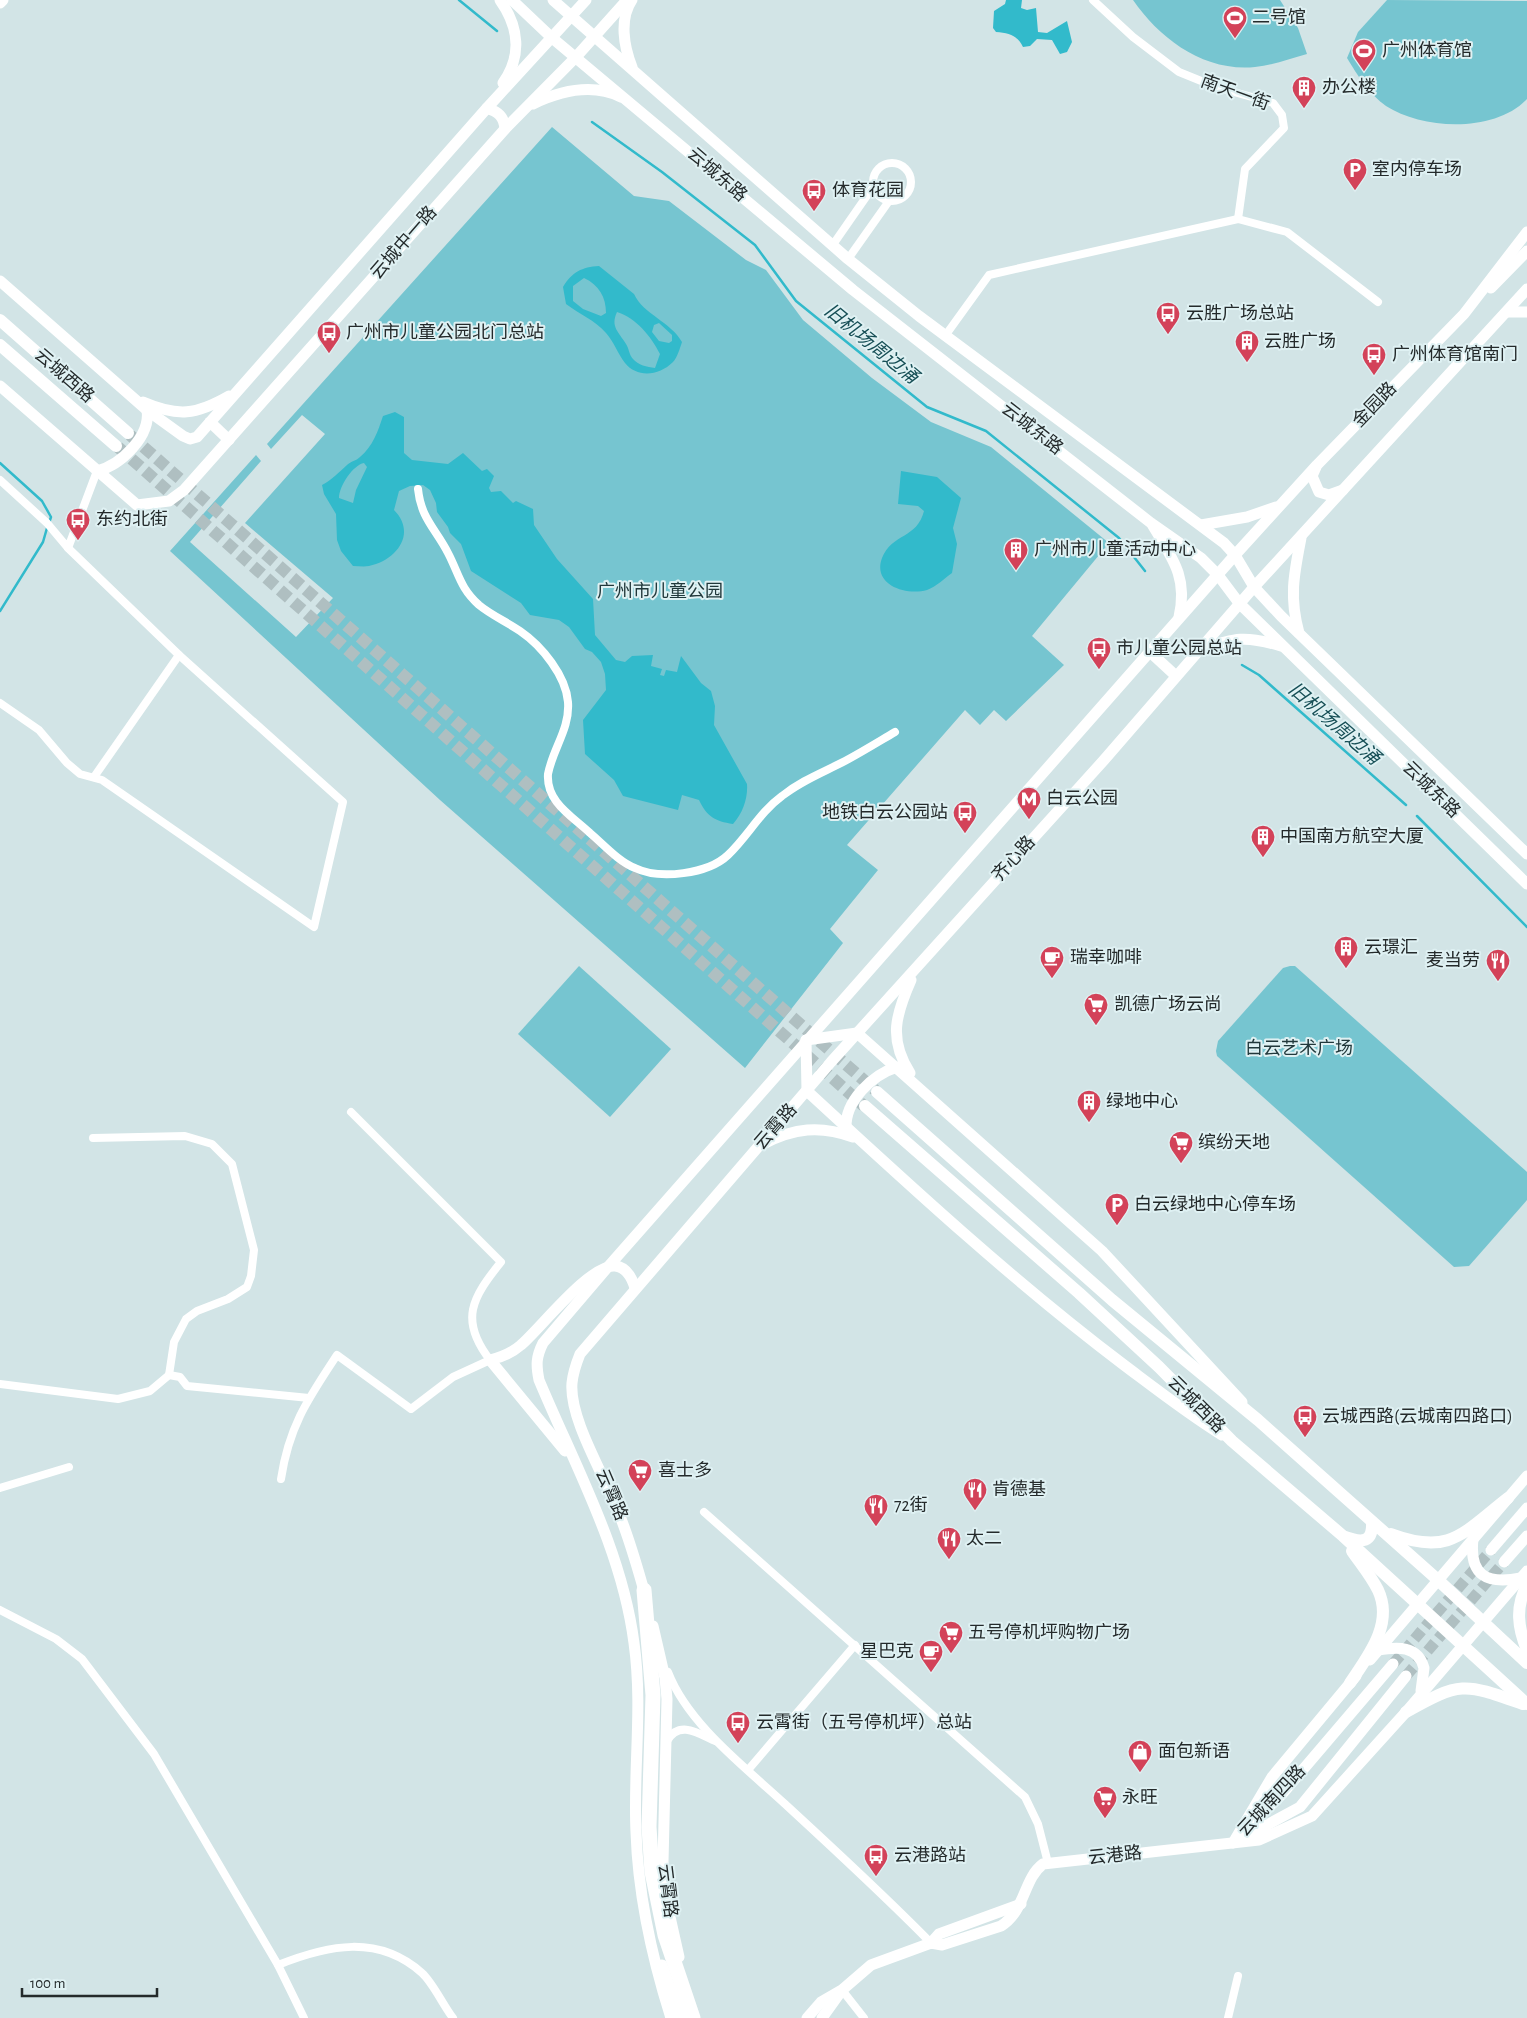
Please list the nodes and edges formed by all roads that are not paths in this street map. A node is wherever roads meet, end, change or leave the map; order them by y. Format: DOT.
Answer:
graph roads {
  1 [pos="2,0"];
  2 [pos="500,0"];
  3 [pos="512,0"];
  4 [pos="553,0"];
  5 [pos="586,0"];
  6 [pos="627,0"];
  7 [pos="632,0"];
  8 [pos="1093,0"];
  9 [pos="0,3"];
  10 [pos="571,15"];
  11 [pos="594,35"];
  12 [pos="551,37"];
  13 [pos="576,57"];
  14 [pos="632,68"];
  15 [pos="630,101"];
  16 [pos="487,108"];
  17 [pos="525,108"];
  18 [pos="505,129"];
  19 [pos="873,187"];
  20 [pos="889,201"];
  21 [pos="1238,218"];
  22 [pos="1527,232"];
  23 [pos="832,246"];
  24 [pos="1527,251"];
  25 [pos="848,259"];
  26 [pos="0,281"];
  27 [pos="1527,289"];
  28 [pos="1378,302"];
  29 [pos="1507,312"];
  30 [pos="1527,312"];
  31 [pos="1464,314"];
  32 [pos="0,320"];
  33 [pos="945,336"];
  34 [pos="0,345"];
  35 [pos="0,386"];
  36 [pos="239,390"];
  37 [pos="132,397"];
  38 [pos="147,410"];
  39 [pos="210,422"];
  40 [pos="128,433"];
  41 [pos="229,440"];
  42 [pos="116,446"];
  43 [pos="1317,465"];
  44 [pos="98,471"];
  45 [pos="0,480"];
  46 [pos="1347,487"];
  47 [pos="418,489"];
  48 [pos="1279,506"];
  49 [pos="1151,523"];
  50 [pos="1201,525"];
  51 [pos="1301,538"];
  52 [pos="68,548"];
  53 [pos="1235,555"];
  54 [pos="1218,575"];
  55 [pos="1254,587"];
  56 [pos="1239,603"];
  57 [pos="1179,620"];
  58 [pos="1300,634"];
  59 [pos="1284,647"];
  60 [pos="1198,650"];
  61 [pos="1150,652"];
  62 [pos="179,656"];
  63 [pos="1336,669"];
  64 [pos="1176,676"];
  65 [pos="1322,684"];
  66 [pos="0,703"];
  67 [pos="895,732"];
  68 [pos="94,777"];
  69 [pos="1494,822"];
  70 [pos="1480,838"];
  71 [pos="1527,854"];
  72 [pos="1527,884"];
  73 [pos="915,969"];
  74 [pos="857,1033"];
  75 [pos="806,1040"];
  76 [pos="832,1062"];
  77 [pos="897,1067"];
  78 [pos="916,1083"];
  79 [pos="807,1090"];
  80 [pos="877,1092"];
  81 [pos="865,1106"];
  82 [pos="351,1112"];
  83 [pos="846,1128"];
  84 [pos="93,1138"];
  85 [pos="859,1139"];
  86 [pos="744,1163"];
  87 [pos="607,1268"];
  88 [pos="635,1288"];
  89 [pos="490,1360"];
  90 [pos="169,1375"];
  91 [pos="0,1384"];
  92 [pos="309,1398"];
  93 [pos="1258,1420"];
  94 [pos="1232,1441"];
  95 [pos="574,1462"];
  96 [pos="69,1467"];
  97 [pos="1527,1476"];
  98 [pos="281,1479"];
  99 [pos="0,1488"];
  100 [pos="1508,1498"];
  101 [pos="1527,1508"];
  102 [pos="704,1512"];
  103 [pos="1372,1522"];
  104 [pos="1343,1536"];
  105 [pos="1527,1536"];
  106 [pos="1473,1539"];
  107 [pos="1491,1550"];
  108 [pos="1504,1562"];
  109 [pos="1525,1578"];
  110 [pos="1438,1580"];
  111 [pos="644,1590"];
  112 [pos="1418,1604"];
  113 [pos="0,1610"];
  114 [pos="1482,1622"];
  115 [pos="654,1630"];
  116 [pos="1462,1644"];
  117 [pos="855,1646"];
  118 [pos="1378,1650"];
  119 [pos="1527,1650"];
  120 [pos="1527,1663"];
  121 [pos="1393,1664"];
  122 [pos="1406,1676"];
  123 [pos="1350,1683"];
  124 [pos="1420,1696"];
  125 [pos="1527,1705"];
  126 [pos="1406,1712"];
  127 [pos="717,1742"];
  128 [pos="665,1745"];
  129 [pos="748,1770"];
  130 [pos="1233,1843"];
  131 [pos="1048,1863"];
  132 [pos="668,1908"];
  133 [pos="645,1913"];
  134 [pos="651,1935"];
  135 [pos="931,1943"];
  136 [pos="278,1965"];
  137 [pos="1238,1976"];
  138 [pos="842,1990"];
  139 [pos="304,2018"];
  140 [pos="453,2018"];
  141 [pos="671,2018"];
  142 [pos="682,2018"];
  143 [pos="693,2018"];
  144 [pos="698,2018"];
  145 [pos="807,2018"];
  146 [pos="822,2018"];
  147 [pos="864,2018"];
  148 [pos="1228,2018"];
  1 -- 9 [label="main road"];
  2 -- 16 [label="main road"];
  3 -- 12 [label="main road, 云城东路"];
  4 -- 10 [label="main road, 云城东路"];
  5 -- 10 [label="main road, 云城中一路"];
  6 -- 11 [label="main road, 云城中一路"];
  7 -- 14 [label="main road"];
  8 -- 21 [label="street, 南天一街"];
  10 -- 11 [label="main road, 云城东路"];
  10 -- 12 [label="main road, 云城中一路"];
  11 -- 13 [label="main road, 云城中一路"];
  11 -- 14 [label="main road, 云城东路"];
  12 -- 13 [label="main road, 云城东路"];
  12 -- 16 [label="main road, 云城中一路"];
  13 -- 15 [label="main road, 云城东路"];
  13 -- 17 [label="main road, 云城中一路"];
  14 -- 23 [label="main road, 云城东路"];
  15 -- 17 [label="main road"];
  15 -- 49 [label="main road, 云城东路"];
  16 -- 18 [label="main road"];
  16 -- 36 [label="main road, 云城中一路"];
  17 -- 18 [label="main road, 云城中一路"];
  18 -- 41 [label="main road, 云城中一路"];
  19 -- 20 [label="street"];
  19 -- 20 [label="street"];
  19 -- 23 [label="street"];
  20 -- 25 [label="street"];
  21 -- 28 [label="street"];
  21 -- 33 [label="street"];
  22 -- 31 [label="main road, 金园路"];
  23 -- 25 [label="main road, 云城东路"];
  24 -- 31 [label="main road"];
  25 -- 33 [label="main road, 云城东路"];
  26 -- 37 [label="main road"];
  27 -- 29 [label="main road, 金园路"];
  29 -- 30 [label="main road"];
  29 -- 46 [label="main road, 金园路"];
  31 -- 43 [label="main road, 金园路"];
  32 -- 40 [label="main road, 云城西路"];
  33 -- 50 [label="main road, 云城东路"];
  34 -- 42 [label="main road, 云城西路"];
  35 -- 44 [label="main road, 云城中一路"];
  36 -- 37 [label="main road"];
  36 -- 39 [label="main road, 云城中一路"];
  37 -- 38 [label="main road"];
  38 -- 39 [label="main road, 云城中一路"];
  38 -- 44 [label="main road"];
  39 -- 41 [label="main road"];
  41 -- 44 [label="main road, 云城中一路"];
  43 -- 46 [label="main road"];
  43 -- 48 [label="main road, 金园路"];
  44 -- 52 [label="street"];
  45 -- 52 [label="street"];
  46 -- 51 [label="main road, 金园路"];
  47 -- 67 [label="street"];
  48 -- 50 [label="main road"];
  48 -- 53 [label="main road, 金园路"];
  49 -- 54 [label="main road, 云城东路"];
  49 -- 57 [label="main road"];
  50 -- 53 [label="main road, 云城东路"];
  51 -- 55 [label="main road, 金园路"];
  51 -- 58 [label="main road"];
  52 -- 62 [label="street"];
  53 -- 54 [label="main road, 金园路"];
  53 -- 55 [label="main road, 云城东路"];
  54 -- 56 [label="main road, 云城东路"];
  54 -- 57 [label="main road, 齐心路"];
  55 -- 56 [label="main road, 齐心路"];
  55 -- 58 [label="main road, 云城东路"];
  56 -- 59 [label="main road, 云城东路"];
  56 -- 60 [label="main road, 齐心路"];
  57 -- 61 [label="main road, 齐心路"];
  58 -- 63 [label="main road, 云城东路"];
  59 -- 60 [label="main road"];
  59 -- 65 [label="main road, 云城东路"];
  60 -- 64 [label="main road, 齐心路"];
  61 -- 64 [label="main road"];
  61 -- 75 [label="main road, 齐心路"];
  62 -- 68 [label="street"];
  62 -- 68 [label="street"];
  63 -- 65 [label="main road"];
  63 -- 69 [label="main road, 云城东路"];
  64 -- 73 [label="main road, 齐心路"];
  65 -- 70 [label="main road, 云城东路"];
  66 -- 68 [label="street"];
  69 -- 70 [label="main road"];
  69 -- 71 [label="main road, 云城东路"];
  70 -- 72 [label="main road, 云城东路"];
  73 -- 74 [label="main road, 齐心路"];
  73 -- 78 [label="main road"];
  74 -- 75 [label="main road"];
  74 -- 76 [label="main road, 齐心路"];
  74 -- 77 [label="main road"];
  75 -- 79 [label="main road"];
  75 -- 87 [label="main road, 云霄路"];
  76 -- 79 [label="main road, 云霄路"];
  77 -- 78 [label="main road"];
  77 -- 83 [label="main road"];
  78 -- 93 [label="main road"];
  79 -- 83 [label="main road"];
  79 -- 86 [label="main road, 云霄路"];
  80 -- 93 [label="main road, 云城西路"];
  81 -- 94 [label="main road, 云城西路"];
  82 -- 89 [label="street"];
  83 -- 85 [label="main road"];
  84 -- 90 [label="street"];
  85 -- 86 [label="main road"];
  85 -- 94 [label="main road"];
  86 -- 88 [label="main road, 云霄路"];
  87 -- 88 [label="main road"];
  87 -- 89 [label="main road"];
  87 -- 95 [label="main road, 云霄路"];
  88 -- 111 [label="main road, 云霄路"];
  89 -- 92 [label="street"];
  89 -- 95 [label="main road"];
  90 -- 91 [label="street"];
  90 -- 92 [label="street"];
  92 -- 98 [label="street"];
  93 -- 103 [label="main road, 云城西路"];
  94 -- 104 [label="main road, 云城西路"];
  95 -- 133 [label="main road, 云霄路"];
  96 -- 99 [label="street"];
  97 -- 100 [label="main road"];
  100 -- 103 [label="main road"];
  100 -- 106 [label="main road"];
  101 -- 107 [label="main road"];
  102 -- 117 [label="street"];
  103 -- 104 [label="main road"];
  103 -- 110 [label="main road, 云城西路"];
  104 -- 112 [label="main road, 云城西路"];
  104 -- 123 [label="main road"];
  105 -- 108 [label="main road"];
  106 -- 109 [label="main road"];
  106 -- 110 [label="main road"];
  109 -- 114 [label="main road, 云港路"];
  109 -- 119 [label="main road"];
  110 -- 112 [label="main road"];
  110 -- 114 [label="main road, 云城西路"];
  111 -- 115 [label="main road, 云霄路"];
  111 -- 143 [label="highway"];
  112 -- 116 [label="main road, 云城西路"];
  112 -- 118 [label="main road"];
  113 -- 136 [label="street"];
  114 -- 116 [label="main road, 云港路"];
  114 -- 120 [label="main road, 云城西路"];
  115 -- 127 [label="street"];
  115 -- 128 [label="main road, 云霄路"];
  116 -- 124 [label="main road, 云港路"];
  116 -- 125 [label="main road, 云城西路"];
  117 -- 129 [label="street"];
  117 -- 131 [label="street"];
  118 -- 123 [label="main road"];
  118 -- 124 [label="main road"];
  121 -- 130 [label="main road, 云城南四路"];
  122 -- 130 [label="main road, 云城南四路"];
  123 -- 130 [label="main road"];
  124 -- 126 [label="main road, 云港路"];
  125 -- 126 [label="main road"];
  126 -- 130 [label="main road, 云港路"];
  127 -- 128 [label="street"];
  127 -- 129 [label="street"];
  128 -- 132 [label="main road, 云霄路"];
  129 -- 135 [label="street"];
  130 -- 131 [label="main road, 云港路"];
  131 -- 135 [label="main road"];
  132 -- 133 [label="main road"];
  132 -- 144 [label="main road, 云霄路"];
  133 -- 134 [label="main road, 云霄路"];
  134 -- 141 [label="main road"];
  134 -- 142 [label="main road"];
  135 -- 138 [label="main road"];
  136 -- 139 [label="street"];
  136 -- 140 [label="street"];
  137 -- 148 [label="street"];
  138 -- 145 [label="main road"];
  138 -- 146 [label="main road"];
  138 -- 147 [label="street"];
}
